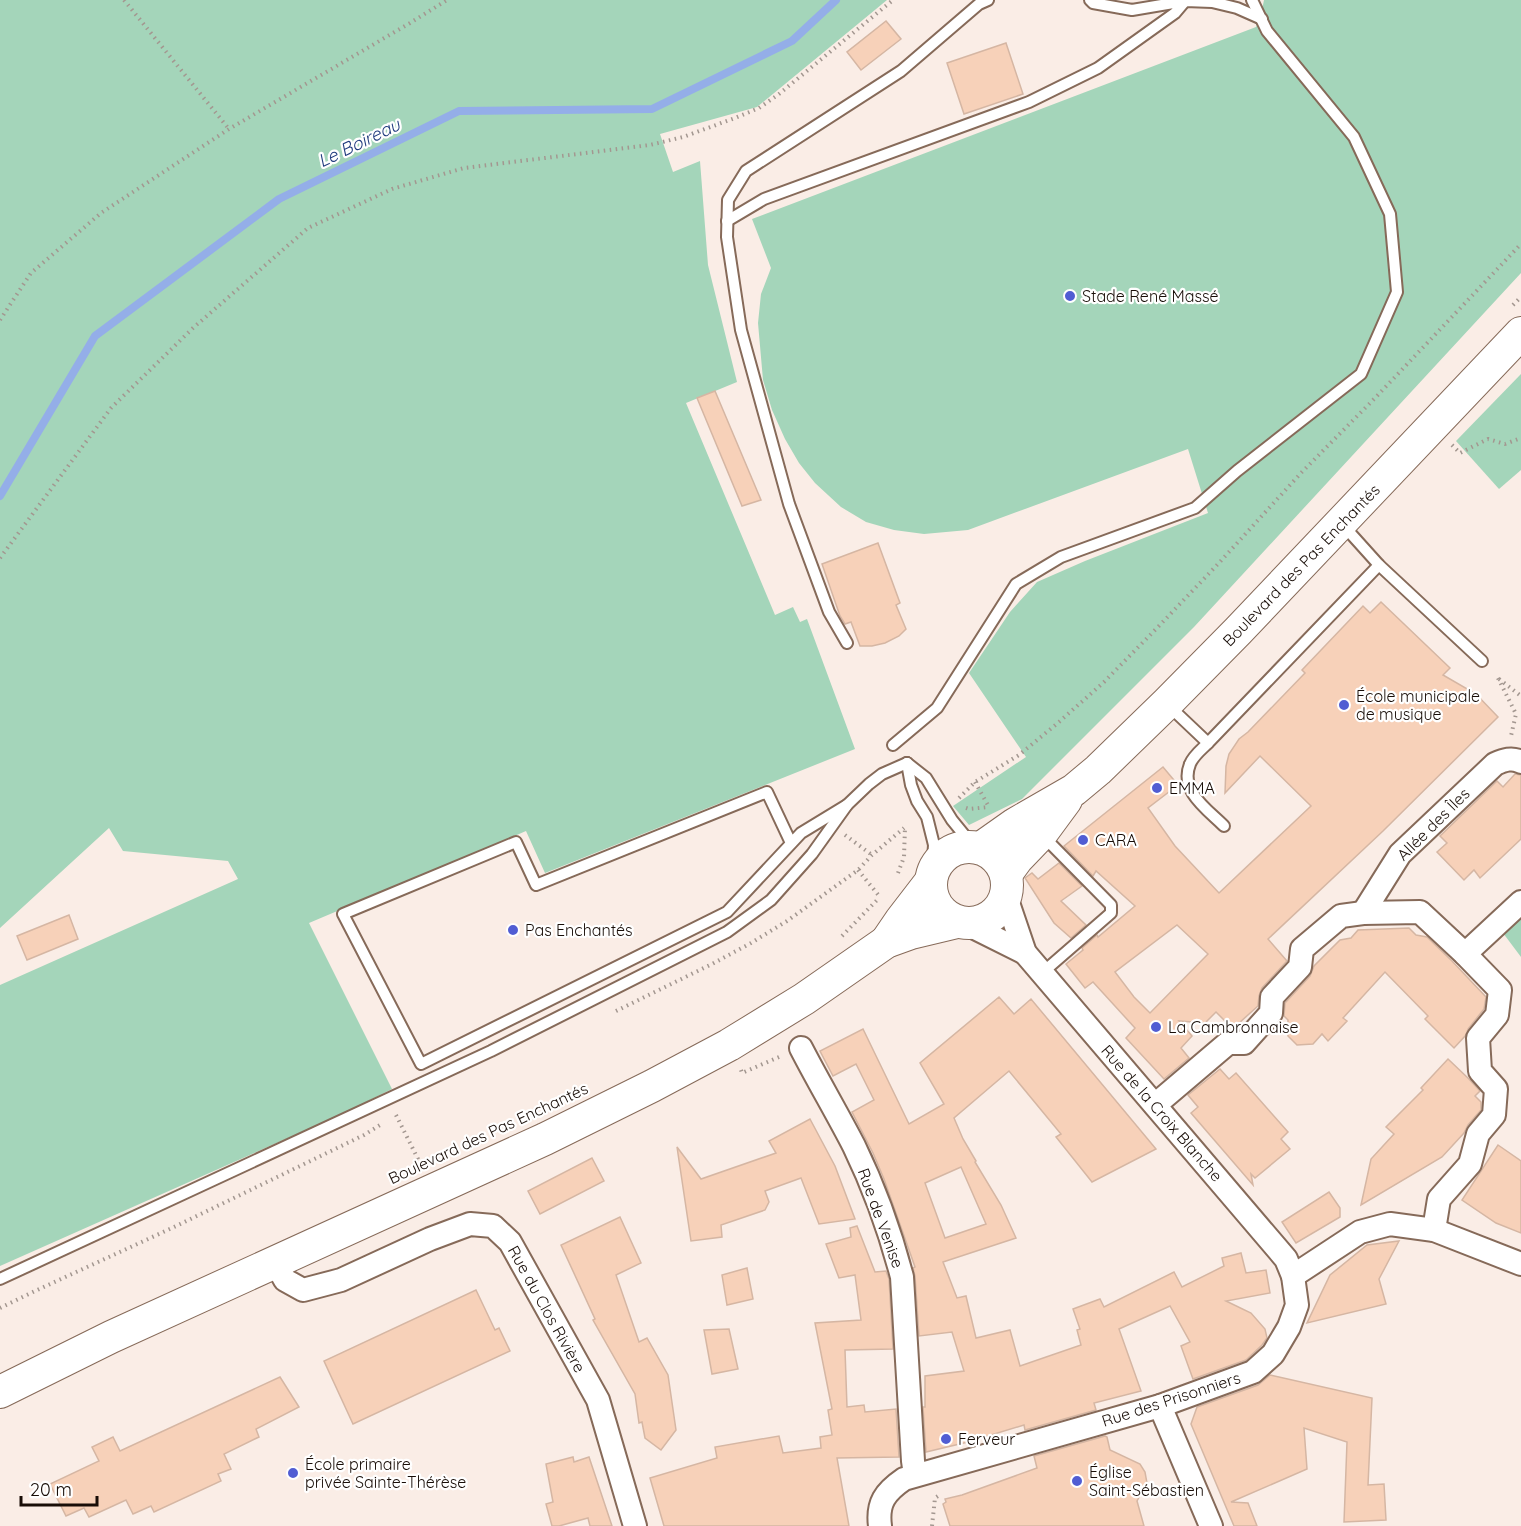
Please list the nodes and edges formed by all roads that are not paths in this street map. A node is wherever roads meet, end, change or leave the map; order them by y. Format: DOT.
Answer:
graph roads {
  1 [pos="988,0"];
  2 [pos="1090,0"];
  3 [pos="1252,0"];
  4 [pos="1185,1"];
  5 [pos="1262,19"];
  6 [pos="727,221"];
  7 [pos="1521,333"];
  8 [pos="1341,524"];
  9 [pos="1379,565"];
  10 [pos="847,643"];
  11 [pos="1482,661"];
  12 [pos="1167,703"];
  13 [pos="1208,742"];
  14 [pos="893,745"];
  15 [pos="1514,760"];
  16 [pos="907,763"];
  17 [pos="1074,790"];
  18 [pos="847,805"];
  19 [pos="1224,825"];
  20 [pos="1041,834"];
  21 [pos="791,843"];
  22 [pos="977,848"];
  23 [pos="932,877"];
  24 [pos="1006,886"];
  25 [pos="1521,902"];
  26 [pos="1363,914"];
  27 [pos="961,922"];
  28 [pos="886,942"];
  29 [pos="1024,953"];
  30 [pos="1465,954"];
  31 [pos="1042,973"];
  32 [pos="801,1048"];
  33 [pos="1155,1105"];
  34 [pos="1434,1230"];
  35 [pos="275,1262"];
  36 [pos="1521,1264"];
  37 [pos="1293,1276"];
  38 [pos="0,1279"];
  39 [pos="0,1392"];
  40 [pos="1160,1406"];
  41 [pos="915,1475"];
  42 [pos="635,1526"];
  43 [pos="880,1526"];
  44 [pos="1211,1526"];
  1 -- 6 [label="lane"];
  2 -- 4 [label="lane"];
  3 -- 5 [label="lane"];
  4 -- 5 [label="lane"];
  4 -- 6 [label="lane"];
  5 -- 14 [label="lane"];
  6 -- 10 [label="lane"];
  7 -- 8 [label="main road, Boulevard des Pas Enchantés"];
  8 -- 9 [label="lane"];
  8 -- 12 [label="main road, Boulevard des Pas Enchantés"];
  9 -- 11 [label="lane"];
  9 -- 13 [label="lane"];
  12 -- 13 [label="lane"];
  12 -- 17 [label="main road, Boulevard des Pas Enchantés"];
  13 -- 19 [label="lane"];
  15 -- 26 [label="street, Allée des Îles"];
  16 -- 18 [label="lane"];
  16 -- 22 [label="lane"];
  16 -- 23 [label="lane"];
  17 -- 20 [label="main road, Boulevard des Pas Enchantés"];
  17 -- 22 [label="main road, Boulevard des Pas Enchantés"];
  18 -- 21 [label="lane"];
  18 -- 38 [label="lane"];
  20 -- 24 [label="main road, Boulevard des Pas Enchantés"];
  20 -- 31 [label="lane"];
  21 -- 21 [label="lane"];
  22 -- 23 [label="main road, Boulevard des Pas Enchantés"];
  22 -- 24 [label="main road"];
  23 -- 27 [label="main road"];
  23 -- 28 [label="main road, Boulevard des Pas Enchantés"];
  24 -- 27 [label="main road, Boulevard des Pas Enchantés"];
  24 -- 29 [label="street, Rue de la Croix Blanche"];
  25 -- 30 [label="street"];
  26 -- 30 [label="street"];
  26 -- 33 [label="street"];
  27 -- 28 [label="main road, Boulevard des Pas Enchantés"];
  27 -- 29 [label="street, Rue de la Croix Blanche"];
  28 -- 35 [label="main road, Boulevard des Pas Enchantés"];
  29 -- 31 [label="street, Rue de la Croix Blanche"];
  30 -- 34 [label="street"];
  31 -- 33 [label="street, Rue de la Croix Blanche"];
  32 -- 41 [label="street, Rue de Venise"];
  33 -- 37 [label="street, Rue de la Croix Blanche"];
  34 -- 36 [label="street"];
  34 -- 37 [label="street"];
  35 -- 39 [label="main road, Boulevard des Pas Enchantés"];
  35 -- 42 [label="street, Rue du Clos Rivière"];
  37 -- 40 [label="street, Rue des Prisonniers"];
  40 -- 41 [label="street, Rue des Prisonniers"];
  40 -- 44 [label="street"];
  41 -- 43 [label="street, Rue des Prisonniers"];
}
